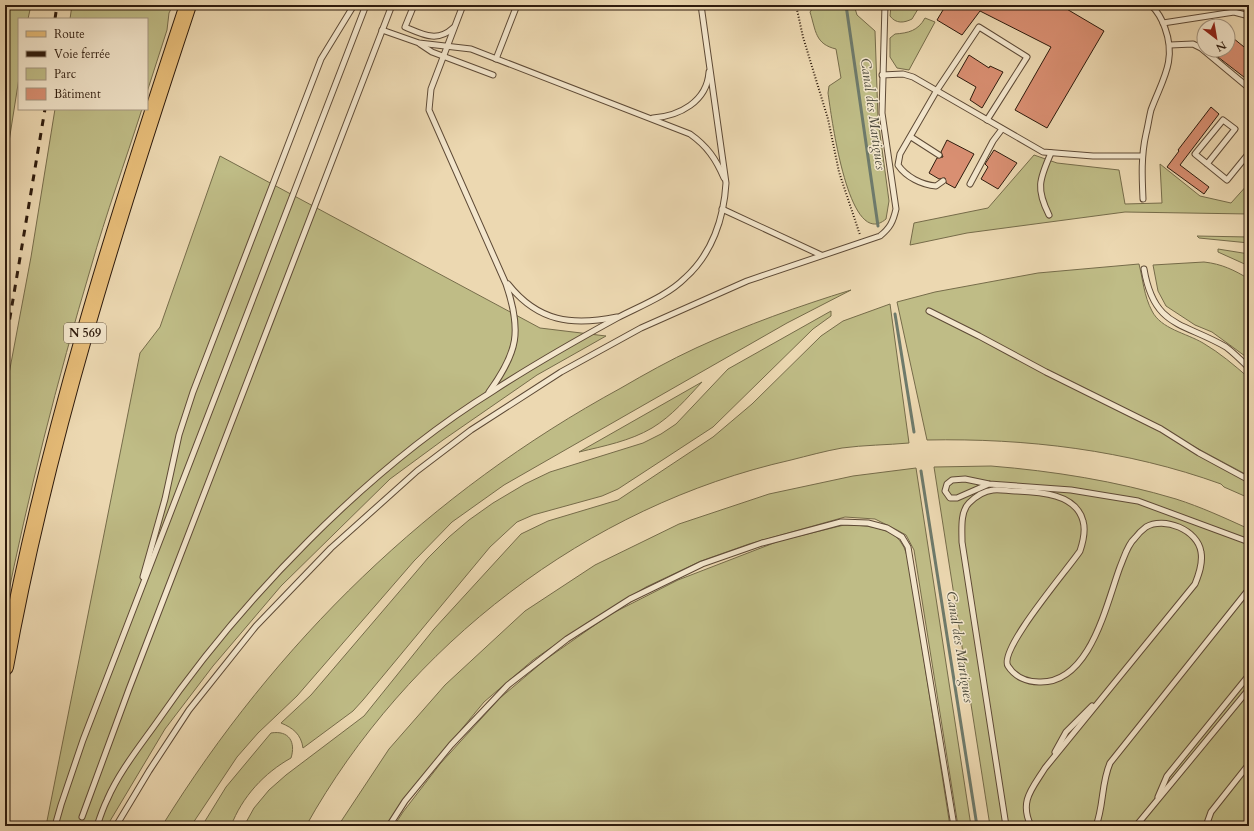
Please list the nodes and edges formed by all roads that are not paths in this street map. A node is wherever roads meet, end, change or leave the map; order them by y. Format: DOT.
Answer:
graph roads {
  1 [pos="188,5"];
  2 [pos="354,5"];
  3 [pos="366,5"];
  4 [pos="392,5"];
  5 [pos="414,5"];
  6 [pos="463,5"];
  7 [pos="517,5"];
  8 [pos="701,5"];
  9 [pos="885,5"];
  10 [pos="1150,5"];
  11 [pos="1249,16"];
  12 [pos="1163,22"];
  13 [pos="454,26"];
  14 [pos="382,30"];
  15 [pos="419,43"];
  16 [pos="1170,45"];
  17 [pos="447,46"];
  18 [pos="443,56"];
  19 [pos="496,59"];
  20 [pos="709,61"];
  21 [pos="493,75"];
  22 [pos="882,75"];
  23 [pos="1249,88"];
  24 [pos="937,90"];
  25 [pos="650,118"];
  26 [pos="988,120"];
  27 [pos="1002,129"];
  28 [pos="911,137"];
  29 [pos="1249,153"];
  30 [pos="1051,154"];
  31 [pos="939,155"];
  32 [pos="1142,156"];
  33 [pos="1206,164"];
  34 [pos="943,181"];
  35 [pos="726,183"];
  36 [pos="970,184"];
  37 [pos="1143,199"];
  38 [pos="722,209"];
  39 [pos="1049,216"];
  40 [pos="820,255"];
  41 [pos="1144,269"];
  42 [pos="504,278"];
  43 [pos="929,311"];
  44 [pos="622,316"];
  45 [pos="1249,368"];
  46 [pos="487,394"];
  47 [pos="1249,480"];
  48 [pos="989,484"];
  49 [pos="1249,542"];
  50 [pos="1249,589"];
  51 [pos="136,601"];
  52 [pos="5,667"];
  53 [pos="1249,675"];
  54 [pos="1249,689"];
  55 [pos="1249,764"];
  56 [pos="1155,803"];
  57 [pos="82,817"];
  58 [pos="56,826"];
  59 [pos="97,826"];
  60 [pos="116,826"];
  61 [pos="389,826"];
  62 [pos="954,826"];
  63 [pos="1006,826"];
  64 [pos="1031,826"];
  65 [pos="1096,826"];
  66 [pos="1136,826"];
  67 [pos="1206,826"];
  1 -- 52 [label="main road, N 569"];
  2 -- 51 [label="lane"];
  3 -- 51 [label="lane"];
  4 -- 14 [label="lane"];
  5 -- 13 [label="lane"];
  6 -- 13 [label="lane"];
  7 -- 19 [label="lane"];
  8 -- 20 [label="lane"];
  9 -- 22 [label="lane"];
  10 -- 12 [label="lane"];
  11 -- 12 [label="lane"];
  12 -- 16 [label="lane"];
  13 -- 17 [label="lane"];
  14 -- 15 [label="lane"];
  14 -- 57 [label="lane"];
  15 -- 17 [label="lane"];
  15 -- 18 [label="lane"];
  16 -- 23 [label="lane"];
  16 -- 32 [label="lane"];
  17 -- 18 [label="lane"];
  17 -- 19 [label="lane"];
  18 -- 21 [label="lane"];
  18 -- 42 [label="lane"];
  19 -- 25 [label="lane"];
  20 -- 25 [label="lane"];
  20 -- 35 [label="lane"];
  22 -- 24 [label="lane"];
  22 -- 40 [label="lane"];
  24 -- 26 [label="lane"];
  24 -- 26 [label="lane"];
  24 -- 28 [label="lane"];
  25 -- 35 [label="lane"];
  26 -- 27 [label="lane"];
  27 -- 30 [label="lane"];
  27 -- 36 [label="lane"];
  28 -- 31 [label="lane"];
  28 -- 34 [label="lane"];
  29 -- 33 [label="lane"];
  30 -- 32 [label="lane"];
  30 -- 39 [label="lane"];
  32 -- 37 [label="lane"];
  33 -- 33 [label="lane"];
  35 -- 38 [label="lane"];
  38 -- 40 [label="lane"];
  38 -- 44 [label="lane"];
  40 -- 60 [label="lane"];
  41 -- 45 [label="lane"];
  42 -- 44 [label="lane"];
  42 -- 46 [label="lane"];
  43 -- 47 [label="lane"];
  44 -- 46 [label="lane"];
  46 -- 59 [label="lane"];
  48 -- 48 [label="lane"];
  48 -- 49 [label="lane"];
  50 -- 65 [label="lane"];
  51 -- 58 [label="lane"];
  53 -- 56 [label="lane"];
  54 -- 56 [label="lane"];
  55 -- 67 [label="lane"];
  56 -- 66 [label="lane"];
  61 -- 62 [label="lane"];
  63 -- 64 [label="lane"];
}
